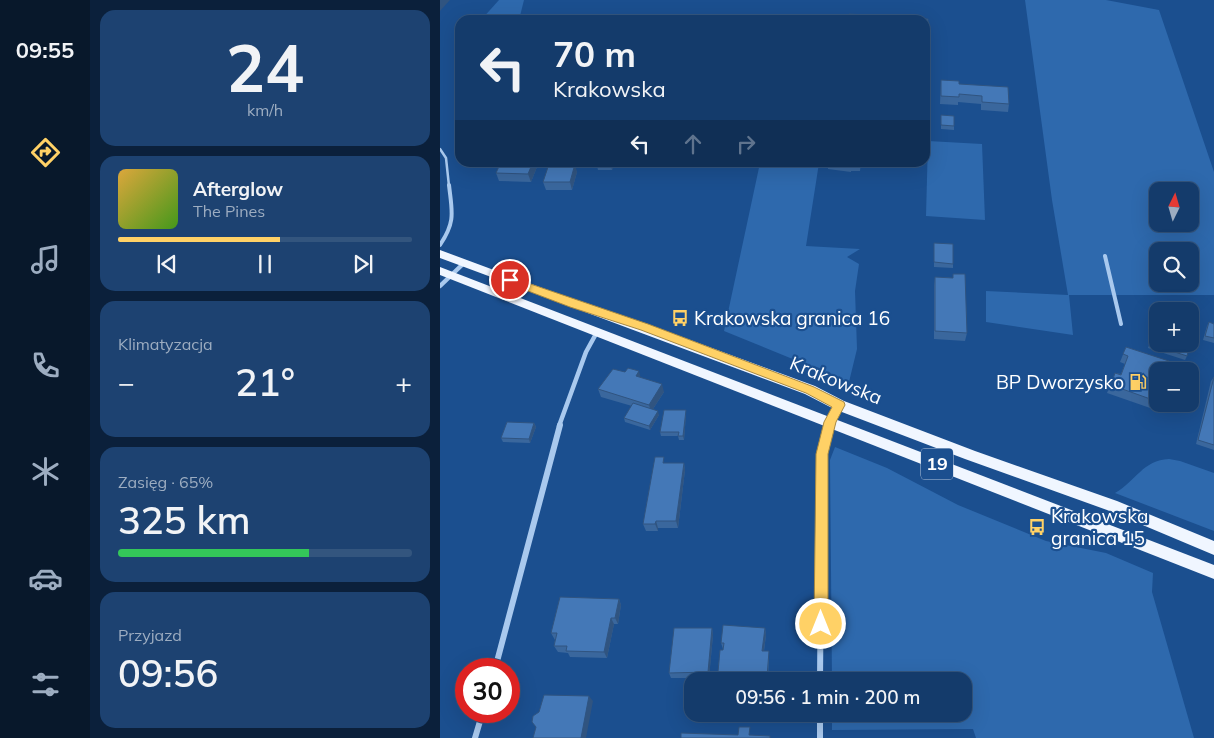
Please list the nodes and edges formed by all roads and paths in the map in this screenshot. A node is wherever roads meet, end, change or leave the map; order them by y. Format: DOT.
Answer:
graph roads {
  1 [pos="440,149"];
  2 [pos="440,245"];
  3 [pos="440,254"];
  4 [pos="1105,256"];
  5 [pos="464,263"];
  6 [pos="446,273"];
  7 [pos="440,286"];
  8 [pos="1122,324"];
  9 [pos="597,332"];
  10 [pos="839,405"];
  11 [pos="830,422"];
  12 [pos="1214,548"];
  13 [pos="1214,572"];
  14 [pos="497,658"];
  15 [pos="820,672"];
  16 [pos="820,722"];
  17 [pos="479,723"];
  18 [pos="475,738"];
  19 [pos="820,738"];
  1 -- 2 [label="lane"];
  3 -- 5 [label="main road, Krakowska / 19"];
  4 -- 8 [label="lane"];
  5 -- 6 [label="street"];
  5 -- 10 [label="main road, Krakowska / 19"];
  6 -- 7 [label="street"];
  6 -- 9 [label="main road, 19"];
  9 -- 11 [label="main road, 19"];
  9 -- 14 [label="street"];
  10 -- 11 [label="street"];
  10 -- 12 [label="main road, Krakowska / 19"];
  11 -- 13 [label="main road, 19"];
  11 -- 15 [label="street"];
  16 -- 19 [label="street"];
  17 -- 18 [label="street"];
}
